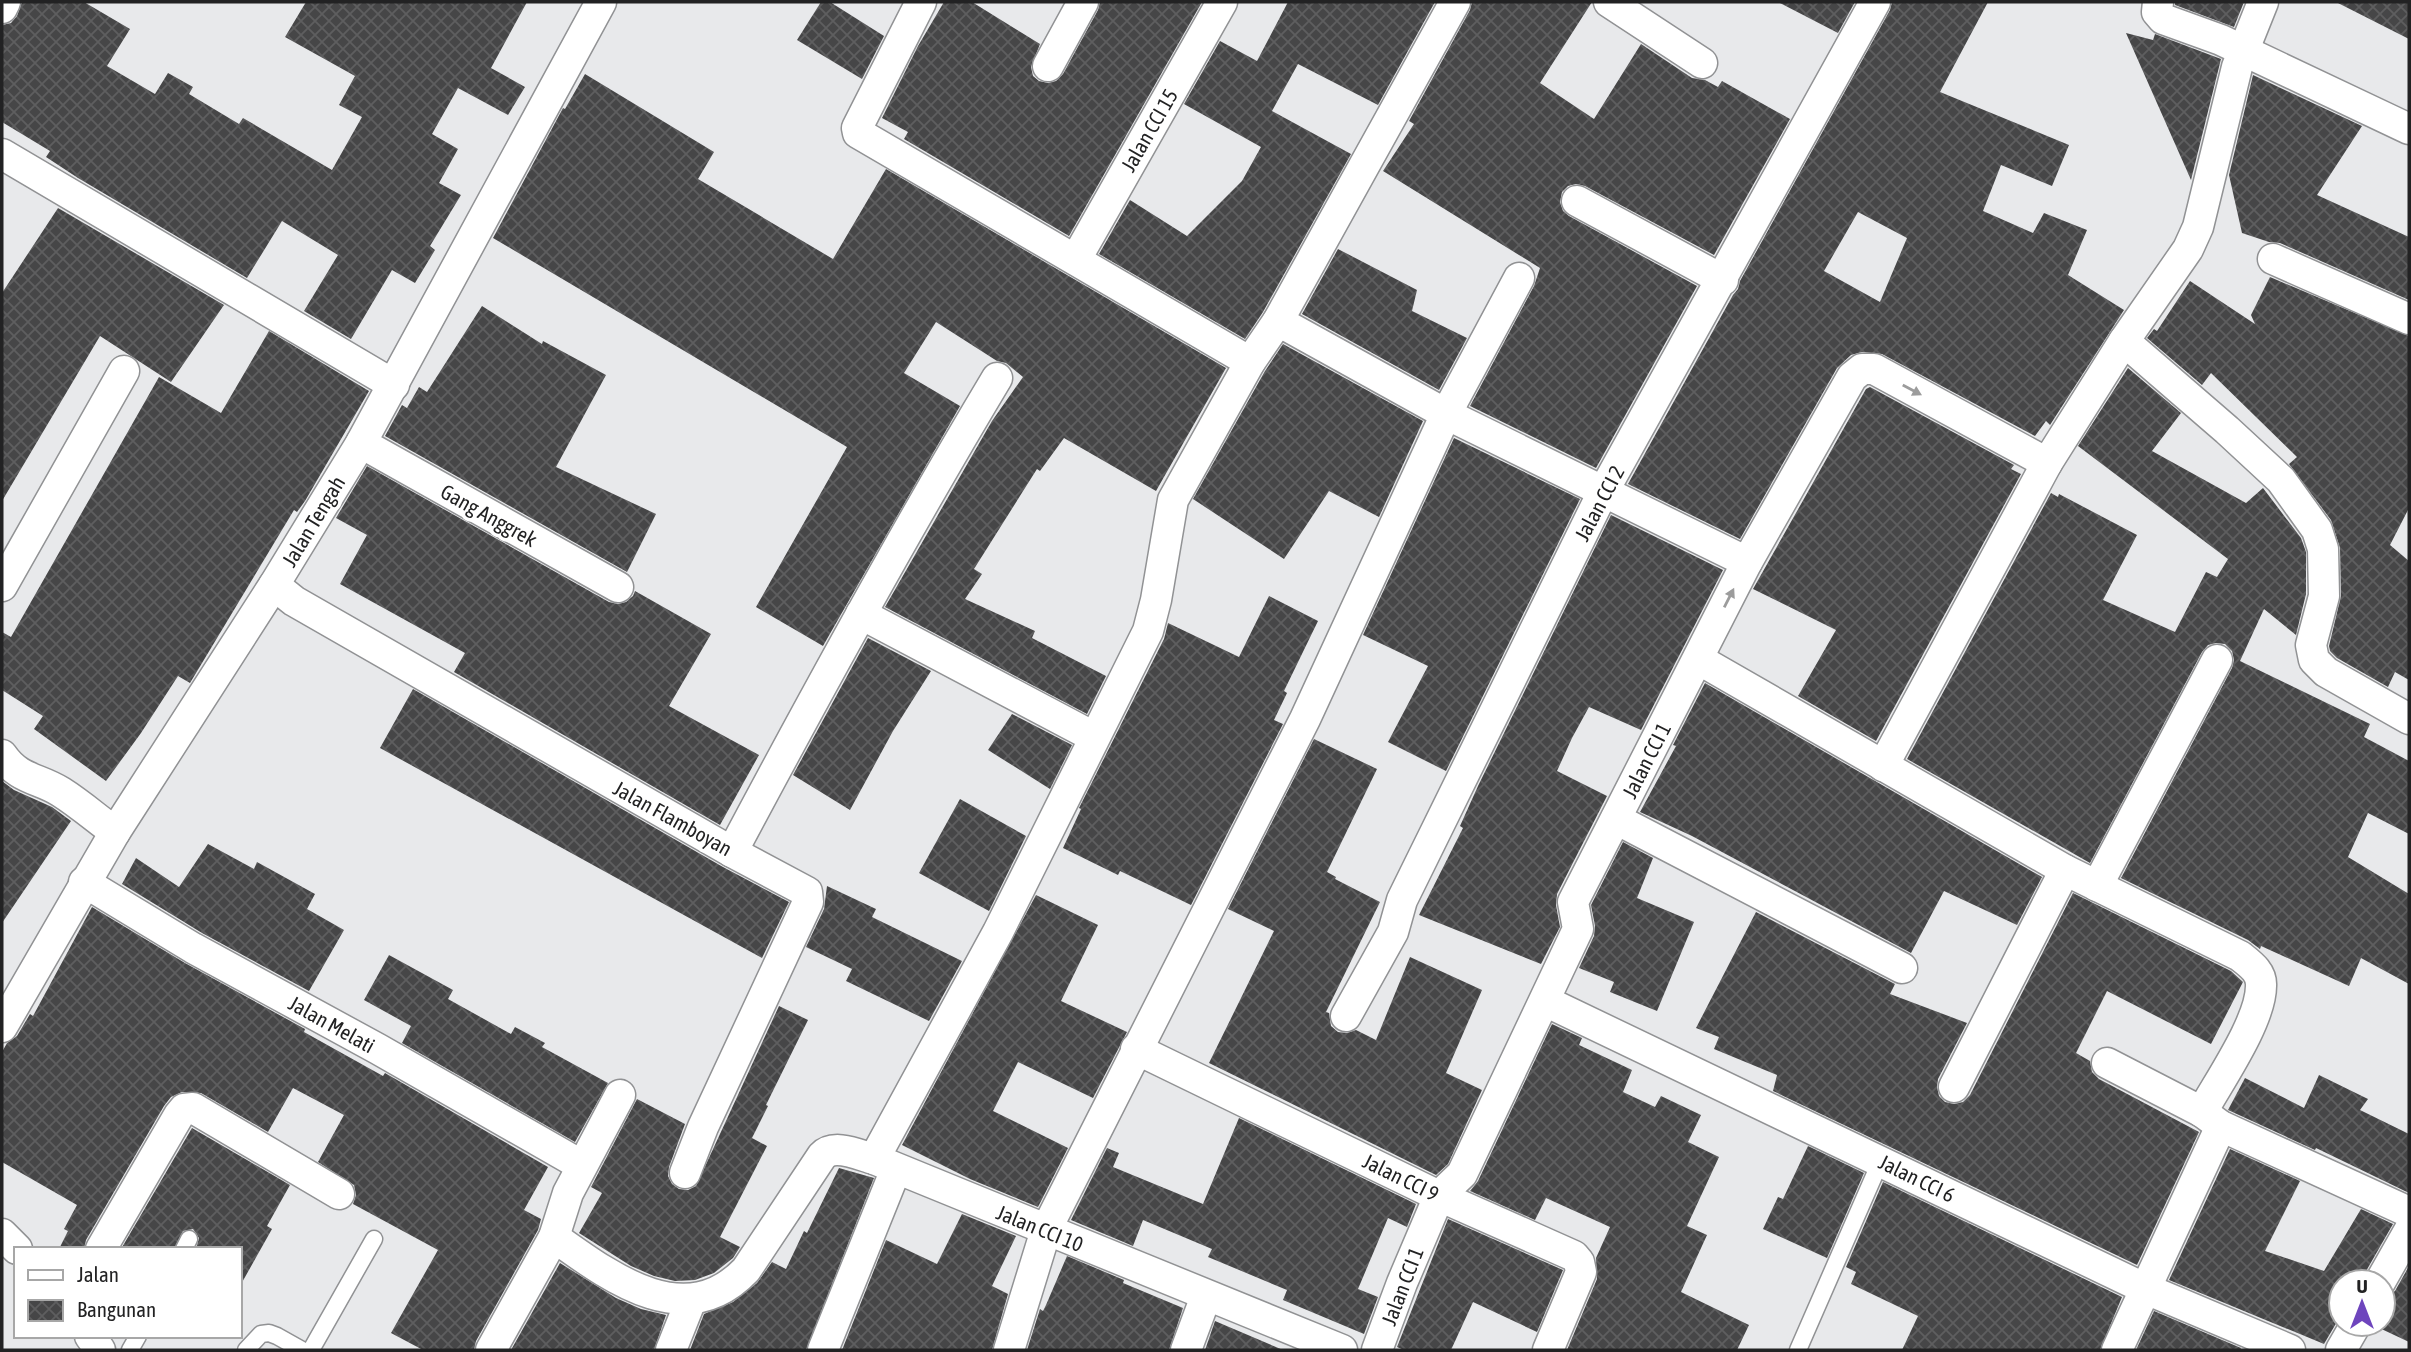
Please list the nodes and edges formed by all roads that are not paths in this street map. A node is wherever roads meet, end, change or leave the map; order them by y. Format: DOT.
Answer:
graph roads {
  1 [pos="5,2"];
  2 [pos="601,2"];
  3 [pos="920,2"];
  4 [pos="1083,2"];
  5 [pos="1222,2"];
  6 [pos="1455,2"];
  7 [pos="1609,2"];
  8 [pos="1875,2"];
  9 [pos="2158,2"];
  10 [pos="2263,2"];
  11 [pos="2,8"];
  12 [pos="2244,51"];
  13 [pos="1702,63"];
  14 [pos="1048,66"];
  15 [pos="2409,129"];
  16 [pos="2,154"];
  17 [pos="1577,201"];
  18 [pos="1076,259"];
  19 [pos="2273,259"];
  20 [pos="1519,278"];
  21 [pos="1723,280"];
  22 [pos="2409,319"];
  23 [pos="1278,321"];
  24 [pos="2124,341"];
  25 [pos="1250,362"];
  26 [pos="124,371"];
  27 [pos="997,378"];
  28 [pos="394,385"];
  29 [pos="1446,414"];
  30 [pos="361,443"];
  31 [pos="2047,463"];
  32 [pos="1603,492"];
  33 [pos="1747,562"];
  34 [pos="2,586"];
  35 [pos="274,586"];
  36 [pos="618,587"];
  37 [pos="861,614"];
  38 [pos="1698,659"];
  39 [pos="2217,660"];
  40 [pos="2409,719"];
  41 [pos="1094,737"];
  42 [pos="2,745"];
  43 [pos="2,755"];
  44 [pos="1883,766"];
  45 [pos="59,790"];
  46 [pos="1616,819"];
  47 [pos="114,832"];
  48 [pos="732,852"];
  49 [pos="2066,870"];
  50 [pos="84,882"];
  51 [pos="2097,886"];
  52 [pos="1902,968"];
  53 [pos="1545,1001"];
  54 [pos="1346,1016"];
  55 [pos="2,1027"];
  56 [pos="1136,1049"];
  57 [pos="2107,1063"];
  58 [pos="1954,1087"];
  59 [pos="620,1095"];
  60 [pos="2212,1119"];
  61 [pos="1881,1160"];
  62 [pos="885,1164"];
  63 [pos="581,1166"];
  64 [pos="685,1173"];
  65 [pos="339,1194"];
  66 [pos="1439,1196"];
  67 [pos="2409,1212"];
  68 [pos="1046,1230"];
  69 [pos="2409,1231"];
  70 [pos="2,1234"];
  71 [pos="554,1237"];
  72 [pos="374,1239"];
  73 [pos="15,1247"];
  74 [pos="102,1247"];
  75 [pos="2388,1268"];
  76 [pos="2146,1289"];
  77 [pos="1206,1296"];
  78 [pos="691,1300"];
  79 [pos="246,1350"];
  80 [pos="302,1350"];
  81 [pos="311,1350"];
  82 [pos="492,1350"];
  83 [pos="671,1350"];
  84 [pos="822,1350"];
  85 [pos="1009,1350"];
  86 [pos="1186,1350"];
  87 [pos="1342,1350"];
  88 [pos="1377,1350"];
  89 [pos="1548,1350"];
  90 [pos="1798,1350"];
  91 [pos="2117,1350"];
  92 [pos="2290,1350"];
  1 -- 11 [label="street"];
  2 -- 28 [label="street, Jalan Tengah"];
  3 -- 18 [label="street"];
  4 -- 14 [label="street"];
  5 -- 18 [label="street, Jalan CCI 15"];
  6 -- 23 [label="street"];
  7 -- 13 [label="street"];
  8 -- 21 [label="street, Jalan CCI 2"];
  9 -- 12 [label="street"];
  10 -- 12 [label="street"];
  12 -- 15 [label="street"];
  12 -- 24 [label="street"];
  16 -- 28 [label="street"];
  17 -- 21 [label="street"];
  18 -- 25 [label="street"];
  19 -- 22 [label="street"];
  20 -- 29 [label="street"];
  21 -- 32 [label="street, Jalan CCI 2"];
  23 -- 25 [label="street"];
  23 -- 29 [label="street"];
  24 -- 31 [label="street"];
  24 -- 40 [label="street"];
  25 -- 41 [label="street"];
  26 -- 34 [label="street"];
  27 -- 37 [label="street"];
  28 -- 30 [label="street, Jalan Tengah"];
  29 -- 32 [label="street"];
  29 -- 56 [label="street"];
  30 -- 35 [label="street, Jalan Tengah"];
  30 -- 36 [label="street, Gang Anggrek"];
  33 -- 31 [label="street, Jalan CCI 1, one-way"];
  31 -- 44 [label="street"];
  32 -- 33 [label="street"];
  32 -- 54 [label="street, Jalan CCI 2"];
  38 -- 33 [label="street, Jalan CCI 1, one-way"];
  35 -- 47 [label="street, Jalan Tengah"];
  35 -- 48 [label="street, Jalan Flamboyan"];
  37 -- 41 [label="street"];
  37 -- 48 [label="street"];
  38 -- 44 [label="street"];
  38 -- 46 [label="street, Jalan CCI 1"];
  39 -- 51 [label="street"];
  41 -- 62 [label="street"];
  42 -- 45 [label="street"];
  43 -- 45 [label="street"];
  44 -- 49 [label="street"];
  45 -- 47 [label="street"];
  46 -- 52 [label="street"];
  46 -- 53 [label="street, Jalan CCI 1"];
  47 -- 50 [label="street, Jalan Tengah"];
  48 -- 64 [label="street, Jalan Flamboyan"];
  49 -- 51 [label="street"];
  49 -- 58 [label="street"];
  50 -- 55 [label="street, Jalan Tengah"];
  50 -- 63 [label="street, Jalan Melati"];
  51 -- 60 [label="street"];
  53 -- 61 [label="street, Jalan CCI 6"];
  53 -- 66 [label="street, Jalan CCI 1"];
  56 -- 66 [label="street, Jalan CCI 9"];
  56 -- 68 [label="street"];
  57 -- 60 [label="street"];
  59 -- 63 [label="street"];
  60 -- 67 [label="street"];
  60 -- 76 [label="street"];
  61 -- 76 [label="street, Jalan CCI 6"];
  61 -- 90 [label="lane"];
  62 -- 68 [label="street, Jalan CCI 10"];
  62 -- 78 [label="street"];
  62 -- 84 [label="street"];
  63 -- 71 [label="street"];
  65 -- 74 [label="street"];
  66 -- 88 [label="street, Jalan CCI 1"];
  66 -- 89 [label="street, Jalan CCI 9"];
  68 -- 77 [label="street, Jalan CCI 10"];
  68 -- 85 [label="street"];
  69 -- 75 [label="street"];
  70 -- 73 [label="street"];
  71 -- 78 [label="street"];
  71 -- 82 [label="street"];
  72 -- 81 [label="lane"];
  76 -- 91 [label="street"];
  76 -- 92 [label="street, Jalan CCI 6"];
  77 -- 86 [label="street"];
  77 -- 87 [label="street, Jalan CCI 10"];
  78 -- 83 [label="street"];
  79 -- 80 [label="lane"];
}
